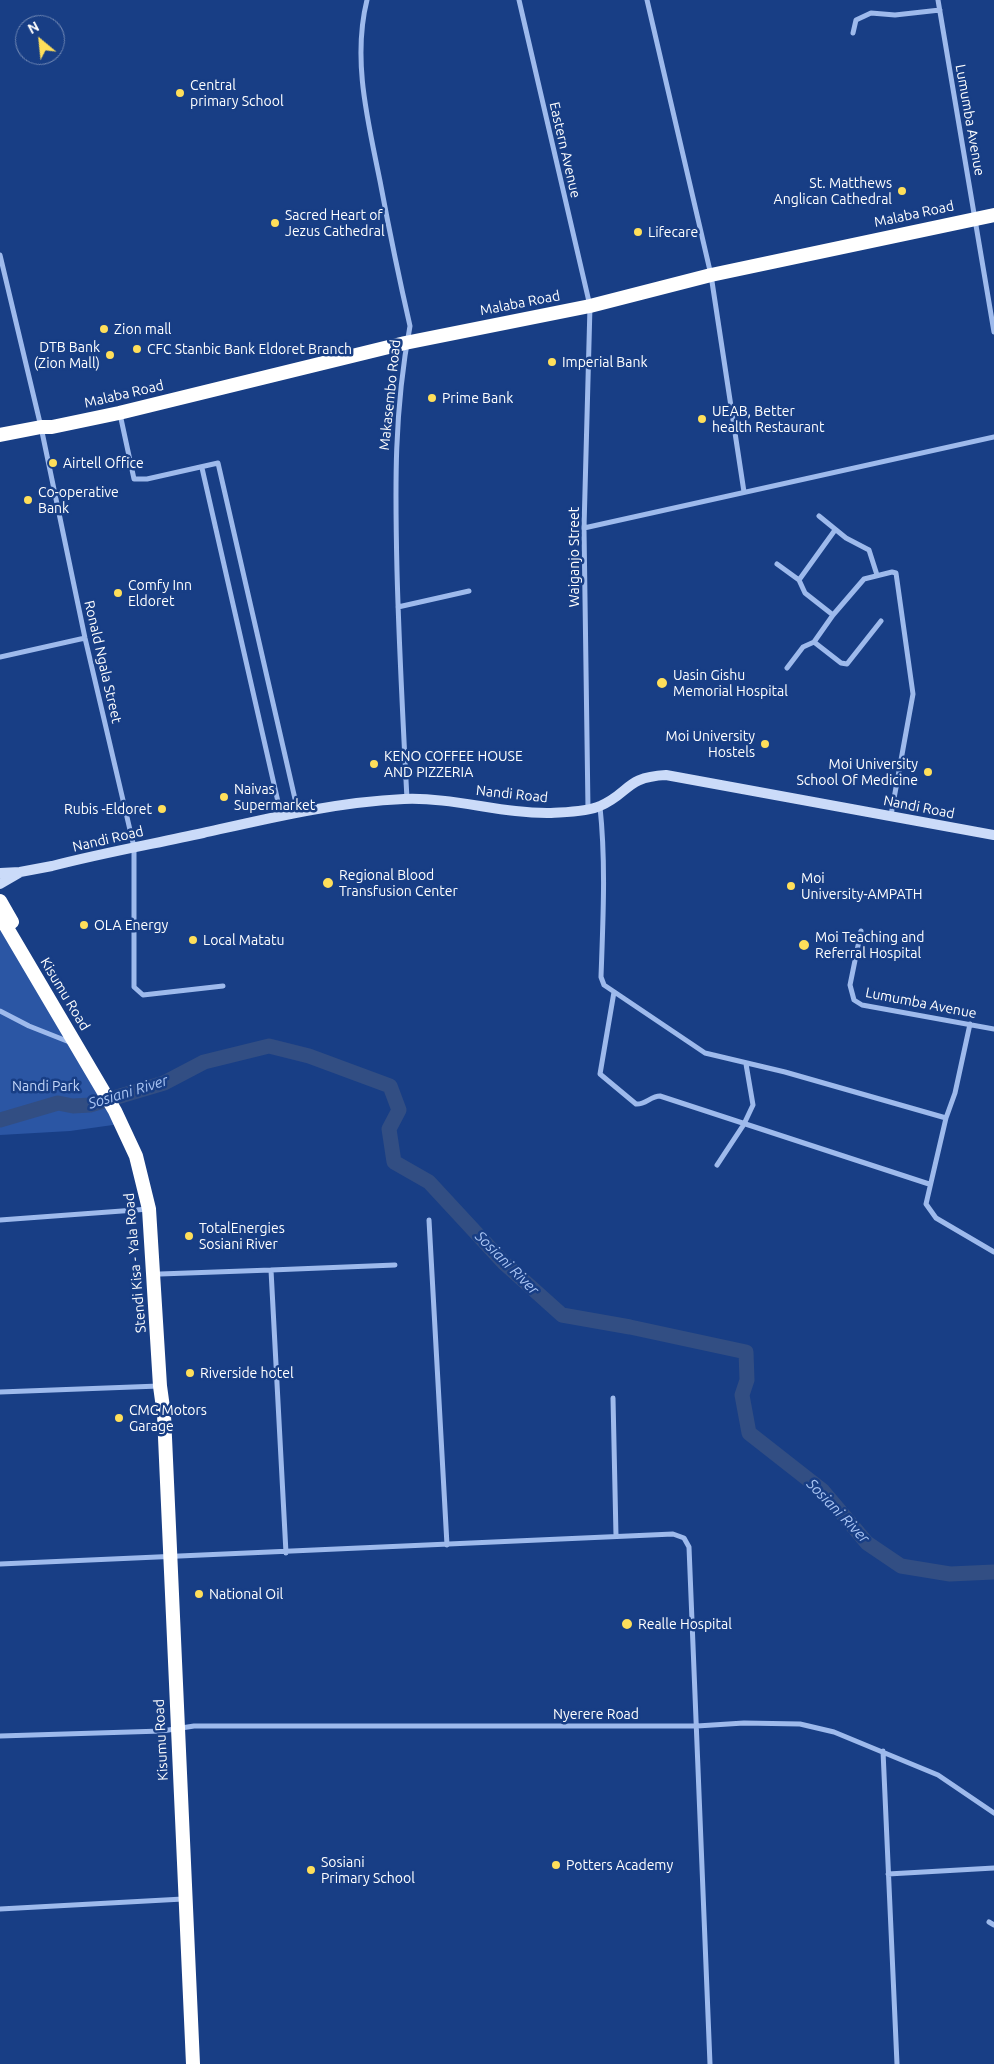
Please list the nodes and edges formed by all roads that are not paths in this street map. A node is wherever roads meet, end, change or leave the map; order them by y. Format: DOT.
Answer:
graph roads {
  1 [pos="367,0"];
  2 [pos="519,0"];
  3 [pos="647,0"];
  4 [pos="938,0"];
  5 [pos="940,10"];
  6 [pos="853,33"];
  7 [pos="994,215"];
  8 [pos="975,217"];
  9 [pos="0,255"];
  10 [pos="711,275"];
  11 [pos="590,306"];
  12 [pos="994,332"];
  13 [pos="406,343"];
  14 [pos="119,412"];
  15 [pos="45,429"];
  16 [pos="0,436"];
  17 [pos="994,437"];
  18 [pos="0,442"];
  19 [pos="202,468"];
  20 [pos="744,492"];
  21 [pos="819,516"];
  22 [pos="584,528"];
  23 [pos="836,530"];
  24 [pos="777,564"];
  25 [pos="877,575"];
  26 [pos="799,580"];
  27 [pos="469,591"];
  28 [pos="398,607"];
  29 [pos="833,616"];
  30 [pos="881,621"];
  31 [pos="85,638"];
  32 [pos="814,642"];
  33 [pos="0,657"];
  34 [pos="787,668"];
  35 [pos="406,799"];
  36 [pos="600,806"];
  37 [pos="588,809"];
  38 [pos="298,812"];
  39 [pos="281,815"];
  40 [pos="891,815"];
  41 [pos="994,835"];
  42 [pos="134,846"];
  43 [pos="0,872"];
  44 [pos="20,872"];
  45 [pos="0,884"];
  46 [pos="0,901"];
  47 [pos="0,916"];
  48 [pos="861,932"];
  49 [pos="222,986"];
  50 [pos="614,992"];
  51 [pos="0,1011"];
  52 [pos="970,1024"];
  53 [pos="994,1029"];
  54 [pos="74,1043"];
  55 [pos="746,1064"];
  56 [pos="104,1087"];
  57 [pos="118,1110"];
  58 [pos="946,1118"];
  59 [pos="744,1124"];
  60 [pos="717,1165"];
  61 [pos="929,1184"];
  62 [pos="149,1209"];
  63 [pos="0,1220"];
  64 [pos="429,1220"];
  65 [pos="994,1252"];
  66 [pos="396,1265"];
  67 [pos="271,1270"];
  68 [pos="160,1274"];
  69 [pos="163,1386"];
  70 [pos="0,1392"];
  71 [pos="613,1398"];
  72 [pos="164,1415"];
  73 [pos="616,1536"];
  74 [pos="448,1545"];
  75 [pos="286,1552"];
  76 [pos="169,1557"];
  77 [pos="0,1564"];
  78 [pos="698,1726"];
  79 [pos="177,1728"];
  80 [pos="0,1736"];
  81 [pos="883,1751"];
  82 [pos="994,1813"];
  83 [pos="994,1868"];
  84 [pos="888,1874"];
  85 [pos="186,1899"];
  86 [pos="0,1909"];
  87 [pos="193,2064"];
  88 [pos="710,2064"];
  89 [pos="897,2064"];
  1 -- 13 [label="street, Makasembo Road"];
  2 -- 11 [label="street, Eastern Avenue"];
  3 -- 10 [label="street"];
  4 -- 5 [label="street, Lumumba Avenue"];
  5 -- 6 [label="street"];
  5 -- 8 [label="street, Lumumba Avenue"];
  7 -- 8 [label="highway, Malaba Road"];
  8 -- 10 [label="highway, Malaba Road"];
  8 -- 12 [label="street, Lumumba Avenue"];
  9 -- 15 [label="street, Ronald Ngala Street"];
  10 -- 11 [label="highway, Malaba Road"];
  10 -- 20 [label="street"];
  11 -- 13 [label="highway, Malaba Road"];
  11 -- 22 [label="street, Waiganjo Street"];
  13 -- 14 [label="highway, Malaba Road"];
  13 -- 28 [label="street, Makasembo Road"];
  14 -- 15 [label="highway, Malaba Road"];
  14 -- 19 [label="street"];
  15 -- 16 [label="highway, Malaba Road"];
  15 -- 18 [label="highway, Malaba Road"];
  15 -- 31 [label="street, Ronald Ngala Street"];
  17 -- 20 [label="street"];
  19 -- 38 [label="street"];
  19 -- 39 [label="street"];
  20 -- 22 [label="street"];
  21 -- 23 [label="street"];
  22 -- 37 [label="street, Waiganjo Street"];
  23 -- 25 [label="street"];
  23 -- 26 [label="street"];
  24 -- 26 [label="street"];
  25 -- 29 [label="street"];
  25 -- 40 [label="street"];
  26 -- 29 [label="street"];
  27 -- 28 [label="street"];
  28 -- 35 [label="street, Makasembo Road"];
  29 -- 32 [label="street"];
  30 -- 32 [label="street"];
  31 -- 33 [label="street"];
  31 -- 42 [label="street, Ronald Ngala Street"];
  32 -- 34 [label="street"];
  35 -- 37 [label="street, Nandi Road"];
  35 -- 38 [label="street, Nandi Road"];
  36 -- 37 [label="street, Nandi Road"];
  36 -- 40 [label="street, Nandi Road"];
  36 -- 50 [label="street"];
  38 -- 39 [label="street, Nandi Road"];
  39 -- 42 [label="street, Nandi Road"];
  40 -- 41 [label="street, Nandi Road"];
  42 -- 44 [label="street, Nandi Road"];
  42 -- 49 [label="street, Ronald Ngala Street"];
  43 -- 44 [label="street, Nandi Road"];
  44 -- 45 [label="street, Nandi Road"];
  46 -- 56 [label="highway, Stendi Kisa - Yala Road"];
  47 -- 54 [label="highway, Kisumu Road"];
  48 -- 52 [label="street, Lumumba Avenue"];
  50 -- 55 [label="street"];
  50 -- 59 [label="street"];
  51 -- 54 [label="street"];
  52 -- 53 [label="street, Lumumba Avenue"];
  52 -- 58 [label="street"];
  54 -- 56 [label="highway, Kisumu Road"];
  55 -- 58 [label="street"];
  55 -- 59 [label="street"];
  56 -- 57 [label="highway, Stendi Kisa - Yala Road"];
  57 -- 62 [label="highway, Stendi Kisa - Yala Road"];
  57 -- 68 [label="highway"];
  58 -- 61 [label="street"];
  59 -- 60 [label="street"];
  59 -- 61 [label="street"];
  61 -- 65 [label="street"];
  62 -- 63 [label="street"];
  62 -- 69 [label="highway, Stendi Kisa - Yala Road"];
  64 -- 74 [label="street"];
  66 -- 67 [label="street"];
  67 -- 68 [label="street"];
  67 -- 75 [label="street"];
  68 -- 69 [label="highway"];
  69 -- 70 [label="street"];
  69 -- 72 [label="highway, Stendi Kisa - Yala Road"];
  71 -- 73 [label="street"];
  72 -- 76 [label="highway, Kisumu Road"];
  73 -- 74 [label="street"];
  73 -- 78 [label="street"];
  74 -- 75 [label="street"];
  75 -- 76 [label="street"];
  76 -- 77 [label="street"];
  76 -- 79 [label="highway, Kisumu Road"];
  78 -- 79 [label="street, Nyerere Road"];
  78 -- 81 [label="street, Nyerere Road"];
  78 -- 88 [label="street"];
  79 -- 80 [label="street, Nyerere Road"];
  79 -- 85 [label="highway, Kisumu Road"];
  81 -- 82 [label="street, Nyerere Road"];
  81 -- 84 [label="street"];
  83 -- 84 [label="street"];
  84 -- 89 [label="street"];
  85 -- 86 [label="street"];
  85 -- 87 [label="highway, Kisumu Road"];
}
